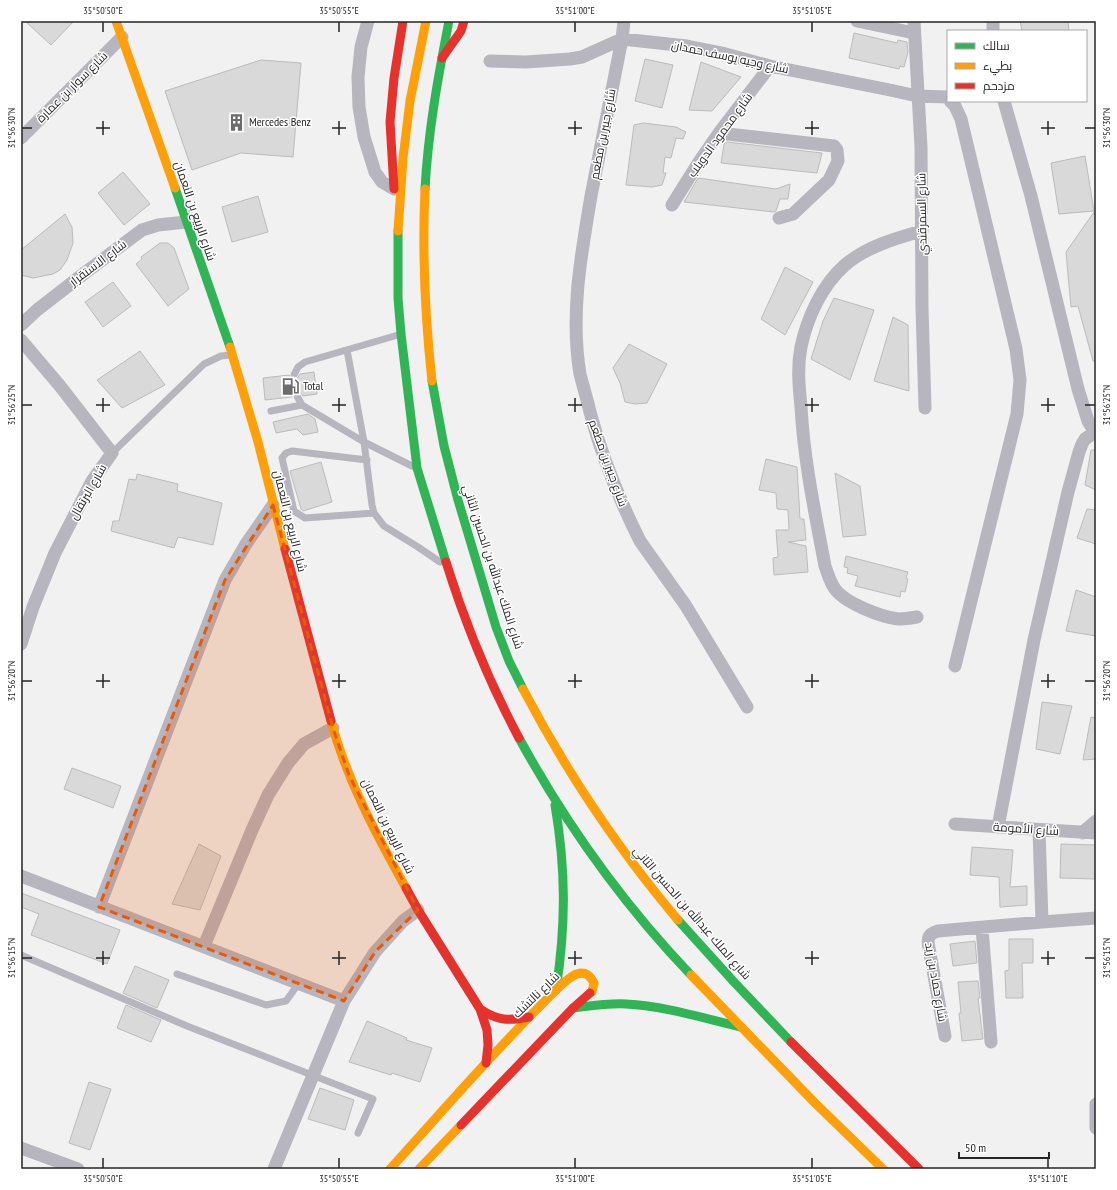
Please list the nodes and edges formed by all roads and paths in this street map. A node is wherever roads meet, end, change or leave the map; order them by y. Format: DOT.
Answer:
graph roads {
  1 [pos="116,21"];
  2 [pos="368,21"];
  3 [pos="403,21"];
  4 [pos="426,21"];
  5 [pos="449,21"];
  6 [pos="464,21"];
  7 [pos="624,21"];
  8 [pos="857,21"];
  9 [pos="914,27"];
  10 [pos="122,37"];
  11 [pos="622,39"];
  12 [pos="440,61"];
  13 [pos="490,61"];
  14 [pos="770,66"];
  15 [pos="917,96"];
  16 [pos="947,98"];
  17 [pos="952,102"];
  18 [pos="1004,102"];
  19 [pos="719,133"];
  20 [pos="21,138"];
  21 [pos="394,189"];
  22 [pos="672,205"];
  23 [pos="399,213"];
  24 [pos="779,218"];
  25 [pos="186,222"];
  26 [pos="922,231"];
  27 [pos="21,325"];
  28 [pos="400,334"];
  29 [pos="21,340"];
  30 [pos="347,350"];
  31 [pos="233,355"];
  32 [pos="294,375"];
  33 [pos="297,396"];
  34 [pos="302,405"];
  35 [pos="924,408"];
  36 [pos="272,411"];
  37 [pos="1095,433"];
  38 [pos="364,442"];
  39 [pos="112,453"];
  40 [pos="367,460"];
  41 [pos="417,468"];
  42 [pos="273,505"];
  43 [pos="374,513"];
  44 [pos="448,568"];
  45 [pos="917,617"];
  46 [pos="21,644"];
  47 [pos="955,666"];
  48 [pos="747,707"];
  49 [pos="333,728"];
  50 [pos="552,794"];
  51 [pos="1096,821"];
  52 [pos="955,824"];
  53 [pos="998,827"];
  54 [pos="1039,830"];
  55 [pos="1082,833"];
  56 [pos="1096,834"];
  57 [pos="21,876"];
  58 [pos="99,906"];
  59 [pos="418,910"];
  60 [pos="1096,918"];
  61 [pos="1042,922"];
  62 [pos="982,928"];
  63 [pos="204,946"];
  64 [pos="21,955"];
  65 [pos="177,974"];
  66 [pos="299,984"];
  67 [pos="556,990"];
  68 [pos="344,1001"];
  69 [pos="573,1008"];
  70 [pos="480,1009"];
  71 [pos="529,1017"];
  72 [pos="741,1027"];
  73 [pos="945,1036"];
  74 [pos="991,1042"];
  75 [pos="486,1063"];
  76 [pos="314,1075"];
  77 [pos="1096,1104"];
  78 [pos="1096,1128"];
  79 [pos="358,1133"];
  80 [pos="21,1148"];
  81 [pos="78,1169"];
  82 [pos="274,1169"];
  83 [pos="390,1169"];
  84 [pos="419,1169"];
  85 [pos="883,1169"];
  86 [pos="919,1169"];
  1 -- 10 [label="main road, شارع الربيع بن النعمان"];
  2 -- 21 [label="street"];
  3 -- 21 [label="main road"];
  4 -- 23 [label="main road"];
  5 -- 12 [label="main road, شارع الملك عبدالله بن الحسين الثاني"];
  6 -- 12 [label="main road"];
  7 -- 11 [label="street, شارع جبير بن مطعم"];
  8 -- 9 [label="street"];
  9 -- 15 [label="street, شارع السمرقندي"];
  10 -- 20 [label="street, شارع سوار بن عمارة"];
  10 -- 25 [label="main road, شارع الربيع بن النعمان"];
  11 -- 13 [label="street, شارع وجيه يوسف حمدان"];
  11 -- 14 [label="street, شارع وجيه يوسف حمدان"];
  11 -- 48 [label="street, شارع جبير بن مطعم"];
  12 -- 86 [label="main road, شارع الملك عبدالله بن الحسين الثاني"];
  14 -- 15 [label="street, شارع وجيه يوسف حمدان"];
  14 -- 19 [label="street, شارع محمود الدويلب"];
  15 -- 16 [label="street, شارع وجيه يوسف حمدان"];
  15 -- 26 [label="street, شارع السمرقندي"];
  17 -- 47 [label="street"];
  18 -- 37 [label="street"];
  19 -- 22 [label="street, شارع محمود الدويلب"];
  19 -- 24 [label="street"];
  21 -- 23 [label="main road"];
  23 -- 28 [label="main road"];
  25 -- 27 [label="street, شارع الاستقرار"];
  25 -- 31 [label="main road, شارع الربيع بن النعمان"];
  26 -- 35 [label="street, شارع السمرقندي"];
  26 -- 45 [label="street"];
  28 -- 30 [label="lane"];
  28 -- 41 [label="main road"];
  29 -- 39 [label="street, شارع البرتقال"];
  30 -- 32 [label="lane"];
  30 -- 38 [label="lane"];
  31 -- 39 [label="lane"];
  31 -- 42 [label="main road, شارع الربيع بن النعمان"];
  33 -- 34 [label="lane"];
  34 -- 36 [label="lane"];
  34 -- 38 [label="lane"];
  37 -- 53 [label="street"];
  38 -- 40 [label="lane"];
  38 -- 41 [label="lane"];
  39 -- 46 [label="street, شارع البرتقال"];
  40 -- 43 [label="lane"];
  40 -- 43 [label="lane"];
  41 -- 44 [label="main road"];
  42 -- 49 [label="main road, شارع الربيع بن النعمان"];
  42 -- 58 [label="street"];
  43 -- 44 [label="lane"];
  44 -- 50 [label="main road"];
  49 -- 59 [label="main road, شارع الربيع بن النعمان"];
  49 -- 63 [label="street"];
  50 -- 67 [label="main road"];
  50 -- 72 [label="main road"];
  51 -- 55 [label="street"];
  52 -- 53 [label="street, شارع الأمومة"];
  53 -- 54 [label="street, شارع الأمومة"];
  54 -- 55 [label="street, شارع الأمومة"];
  54 -- 61 [label="street"];
  55 -- 56 [label="street, شارع الأمومة"];
  57 -- 58 [label="street"];
  58 -- 63 [label="street"];
  59 -- 68 [label="street"];
  59 -- 70 [label="main road, شارع الربيع بن النعمان"];
  60 -- 61 [label="street, شارع حماد بن زيد"];
  61 -- 62 [label="street, شارع حماد بن زيد"];
  62 -- 73 [label="street, شارع حماد بن زيد"];
  62 -- 74 [label="street"];
  63 -- 66 [label="street"];
  64 -- 76 [label="lane"];
  65 -- 66 [label="lane"];
  66 -- 68 [label="street"];
  67 -- 69 [label="main road, شارع نالتشك"];
  67 -- 71 [label="main road, شارع نالتشك"];
  68 -- 76 [label="street"];
  69 -- 72 [label="main road"];
  69 -- 84 [label="main road, شارع نالتشك"];
  70 -- 71 [label="main road"];
  70 -- 75 [label="main road, شارع الربيع بن النعمان"];
  71 -- 75 [label="main road, شارع نالتشك"];
  72 -- 85 [label="main road"];
  75 -- 83 [label="main road, شارع نالتشك"];
  76 -- 79 [label="lane"];
  76 -- 82 [label="street"];
  77 -- 78 [label="street"];
  80 -- 81 [label="street"];
}
